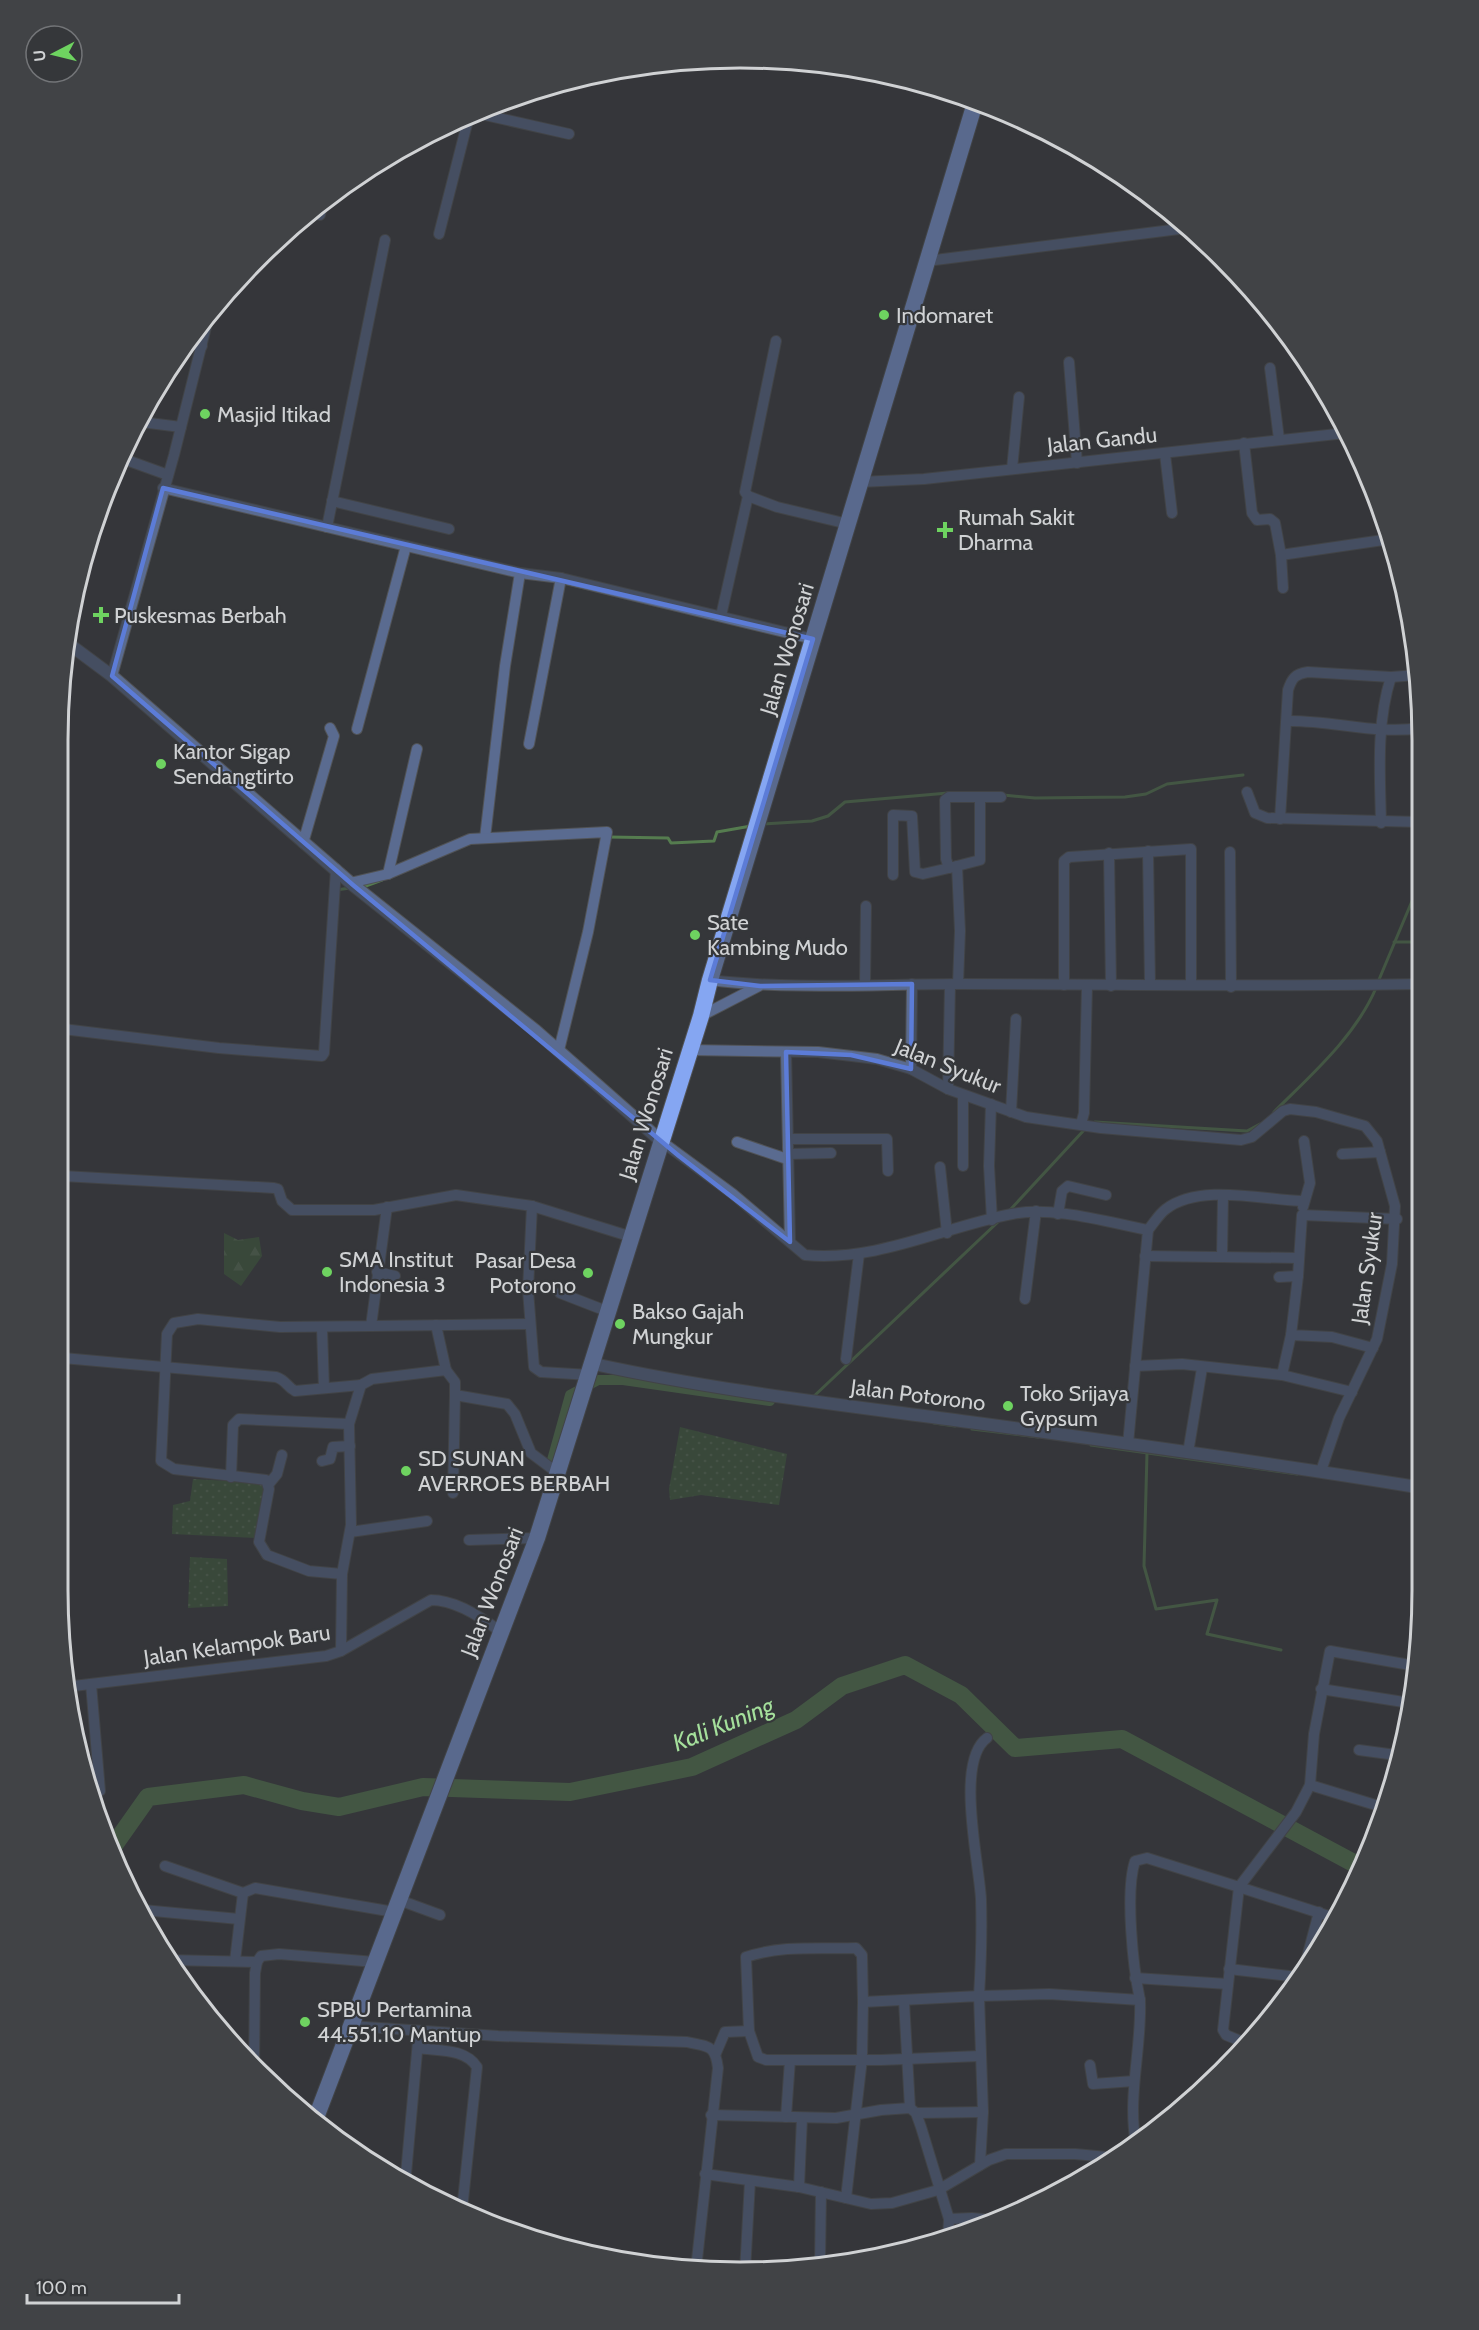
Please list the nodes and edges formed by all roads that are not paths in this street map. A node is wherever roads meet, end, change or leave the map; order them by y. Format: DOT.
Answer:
graph roads {
  1 [pos="973,110"];
  2 [pos="490,116"];
  3 [pos="467,126"];
  4 [pos="569,134"];
  5 [pos="1177,229"];
  6 [pos="440,234"];
  7 [pos="385,240"];
  8 [pos="927,261"];
  9 [pos="205,331"];
  10 [pos="776,341"];
  11 [pos="195,345"];
  12 [pos="202,346"];
  13 [pos="1069,362"];
  14 [pos="1270,368"];
  15 [pos="1019,397"];
  16 [pos="147,423"];
  17 [pos="181,427"];
  18 [pos="1337,434"];
  19 [pos="1279,439"];
  20 [pos="1244,443"];
  21 [pos="1165,454"];
  22 [pos="128,461"];
  23 [pos="1077,462"];
  24 [pos="1012,469"];
  25 [pos="168,475"];
  26 [pos="860,483"];
  27 [pos="164,488"];
  28 [pos="748,496"];
  29 [pos="332,501"];
  30 [pos="1172,513"];
  31 [pos="848,524"];
  32 [pos="327,527"];
  33 [pos="449,529"];
  34 [pos="1381,540"];
  35 [pos="406,546"];
  36 [pos="1281,555"];
  37 [pos="520,573"];
  38 [pos="561,578"];
  39 [pos="1283,588"];
  40 [pos="721,616"];
  41 [pos="813,639"];
  42 [pos="74,648"];
  43 [pos="112,676"];
  44 [pos="1408,676"];
  45 [pos="1391,677"];
  46 [pos="1287,721"];
  47 [pos="330,728"];
  48 [pos="1382,728"];
  49 [pos="357,729"];
  50 [pos="1412,730"];
  51 [pos="529,744"];
  52 [pos="417,749"];
  53 [pos="1247,792"];
  54 [pos="1001,797"];
  55 [pos="980,798"];
  56 [pos="1280,819"];
  57 [pos="1412,822"];
  58 [pos="1381,823"];
  59 [pos="485,838"];
  60 [pos="303,843"];
  61 [pos="1148,852"];
  62 [pos="1230,852"];
  63 [pos="1109,853"];
  64 [pos="953,867"];
  65 [pos="336,869"];
  66 [pos="388,874"];
  67 [pos="893,875"];
  68 [pos="350,883"];
  69 [pos="866,906"];
  70 [pos="710,980"];
  71 [pos="865,984"];
  72 [pos="912,984"];
  73 [pos="954,984"];
  74 [pos="1412,984"];
  75 [pos="1150,985"];
  76 [pos="1191,985"];
  77 [pos="760,986"];
  78 [pos="1064,986"];
  79 [pos="1087,986"];
  80 [pos="1111,986"];
  81 [pos="1231,987"];
  82 [pos="701,1016"];
  83 [pos="1016,1019"];
  84 [pos="68,1030"];
  85 [pos="559,1050"];
  86 [pos="688,1050"];
  87 [pos="786,1052"];
  88 [pos="911,1069"];
  89 [pos="948,1089"];
  90 [pos="963,1095"];
  91 [pos="991,1104"];
  92 [pos="1011,1112"];
  93 [pos="1082,1124"];
  94 [pos="788,1139"];
  95 [pos="661,1141"];
  96 [pos="1304,1141"];
  97 [pos="737,1142"];
  98 [pos="1380,1152"];
  99 [pos="831,1153"];
  100 [pos="1342,1154"];
  101 [pos="788,1157"];
  102 [pos="963,1166"];
  103 [pos="940,1167"];
  104 [pos="888,1171"];
  105 [pos="68,1176"];
  106 [pos="1106,1195"];
  107 [pos="1223,1195"];
  108 [pos="1303,1201"];
  109 [pos="532,1206"];
  110 [pos="387,1207"];
  111 [pos="1036,1211"];
  112 [pos="1058,1214"];
  113 [pos="1302,1215"];
  114 [pos="995,1219"];
  115 [pos="1397,1219"];
  116 [pos="1148,1230"];
  117 [pos="947,1233"];
  118 [pos="632,1238"];
  119 [pos="790,1242"];
  120 [pos="859,1254"];
  121 [pos="1145,1256"];
  122 [pos="1222,1257"];
  123 [pos="1299,1258"];
  124 [pos="377,1272"];
  125 [pos="395,1276"];
  126 [pos="1298,1276"];
  127 [pos="1279,1277"];
  128 [pos="560,1293"];
  129 [pos="1025,1299"];
  130 [pos="609,1312"];
  131 [pos="530,1324"];
  132 [pos="436,1325"];
  133 [pos="371,1326"];
  134 [pos="322,1328"];
  135 [pos="1291,1335"];
  136 [pos="1373,1348"];
  137 [pos="68,1358"];
  138 [pos="846,1359"];
  139 [pos="1136,1366"];
  140 [pos="166,1368"];
  141 [pos="1202,1368"];
  142 [pos="446,1370"];
  143 [pos="1282,1375"];
  144 [pos="589,1378"];
  145 [pos="361,1385"];
  146 [pos="324,1388"];
  147 [pos="1352,1392"];
  148 [pos="455,1395"];
  149 [pos="349,1424"];
  150 [pos="1128,1444"];
  151 [pos="350,1446"];
  152 [pos="1188,1454"];
  153 [pos="282,1455"];
  154 [pos="322,1461"];
  155 [pos="1321,1471"];
  156 [pos="559,1474"];
  157 [pos="231,1477"];
  158 [pos="268,1485"];
  159 [pos="1412,1485"];
  160 [pos="453,1493"];
  161 [pos="427,1521"];
  162 [pos="351,1532"];
  163 [pos="537,1538"];
  164 [pos="469,1540"];
  165 [pos="342,1574"];
  166 [pos="502,1633"];
  167 [pos="341,1651"];
  168 [pos="1407,1664"];
  169 [pos="91,1684"];
  170 [pos="74,1686"];
  171 [pos="1322,1689"];
  172 [pos="1402,1702"];
  173 [pos="987,1738"];
  174 [pos="1359,1750"];
  175 [pos="1391,1754"];
  176 [pos="1310,1785"];
  177 [pos="100,1791"];
  178 [pos="1377,1805"];
  179 [pos="165,1866"];
  180 [pos="1239,1887"];
  181 [pos="243,1893"];
  182 [pos="397,1906"];
  183 [pos="150,1911"];
  184 [pos="1318,1912"];
  185 [pos="440,1915"];
  186 [pos="1327,1915"];
  187 [pos="239,1919"];
  188 [pos="1310,1945"];
  189 [pos="179,1960"];
  190 [pos="235,1961"];
  191 [pos="257,1962"];
  192 [pos="375,1962"];
  193 [pos="1229,1969"];
  194 [pos="1290,1976"];
  195 [pos="1135,1978"];
  196 [pos="1228,1984"];
  197 [pos="979,1996"];
  198 [pos="1140,2000"];
  199 [pos="904,2001"];
  200 [pos="863,2002"];
  201 [pos="351,2026"];
  202 [pos="420,2031"];
  203 [pos="749,2031"];
  204 [pos="1239,2041"];
  205 [pos="418,2049"];
  206 [pos="716,2053"];
  207 [pos="254,2056"];
  208 [pos="980,2056"];
  209 [pos="862,2059"];
  210 [pos="790,2060"];
  211 [pos="908,2060"];
  212 [pos="1089,2065"];
  213 [pos="1134,2080"];
  214 [pos="913,2111"];
  215 [pos="983,2112"];
  216 [pos="318,2114"];
  217 [pos="711,2115"];
  218 [pos="857,2116"];
  219 [pos="786,2118"];
  220 [pos="802,2118"];
  221 [pos="1136,2133"];
  222 [pos="1101,2156"];
  223 [pos="981,2165"];
  224 [pos="406,2174"];
  225 [pos="705,2174"];
  226 [pos="750,2181"];
  227 [pos="799,2187"];
  228 [pos="938,2190"];
  229 [pos="821,2192"];
  230 [pos="846,2198"];
  231 [pos="463,2202"];
  232 [pos="949,2219"];
  233 [pos="968,2222"];
  234 [pos="948,2229"];
  235 [pos="820,2258"];
  236 [pos="697,2261"];
  237 [pos="746,2262"];
  1 -- 8 [label="highway, Jalan Wonosari"];
  2 -- 4 [label="street"];
  3 -- 6 [label="street"];
  5 -- 8 [label="street"];
  7 -- 29 [label="street"];
  8 -- 26 [label="highway, Jalan Wonosari"];
  9 -- 12 [label="street"];
  10 -- 28 [label="street"];
  11 -- 12 [label="street"];
  12 -- 17 [label="street"];
  13 -- 23 [label="street"];
  14 -- 19 [label="street"];
  15 -- 24 [label="street"];
  16 -- 17 [label="street"];
  17 -- 25 [label="street"];
  18 -- 19 [label="street, Jalan Gandu"];
  19 -- 20 [label="street, Jalan Gandu"];
  20 -- 21 [label="street, Jalan Gandu"];
  20 -- 36 [label="street"];
  21 -- 23 [label="street, Jalan Gandu"];
  21 -- 30 [label="street"];
  22 -- 25 [label="street"];
  23 -- 24 [label="street, Jalan Gandu"];
  24 -- 26 [label="street, Jalan Gandu"];
  25 -- 27 [label="street"];
  26 -- 31 [label="highway, Jalan Wonosari"];
  27 -- 32 [label="street"];
  27 -- 43 [label="street"];
  28 -- 31 [label="street"];
  28 -- 40 [label="street"];
  29 -- 32 [label="street"];
  29 -- 33 [label="street"];
  31 -- 41 [label="highway, Jalan Wonosari"];
  32 -- 35 [label="street"];
  34 -- 36 [label="street"];
  35 -- 37 [label="street"];
  35 -- 49 [label="street"];
  36 -- 39 [label="street"];
  37 -- 38 [label="street"];
  37 -- 59 [label="street"];
  38 -- 40 [label="street"];
  38 -- 51 [label="street"];
  40 -- 41 [label="street"];
  41 -- 70 [label="highway, Jalan Wonosari"];
  42 -- 43 [label="street"];
  43 -- 60 [label="street"];
  44 -- 45 [label="street"];
  45 -- 46 [label="street"];
  45 -- 48 [label="street"];
  46 -- 48 [label="street"];
  46 -- 56 [label="street"];
  47 -- 60 [label="street"];
  48 -- 50 [label="street"];
  48 -- 58 [label="street"];
  52 -- 66 [label="street"];
  53 -- 56 [label="street"];
  54 -- 55 [label="street"];
  55 -- 64 [label="street"];
  55 -- 64 [label="street"];
  56 -- 58 [label="street"];
  57 -- 58 [label="street"];
  59 -- 66 [label="street"];
  59 -- 85 [label="street"];
  60 -- 65 [label="street"];
  61 -- 63 [label="street"];
  61 -- 75 [label="street"];
  61 -- 76 [label="street"];
  62 -- 81 [label="street"];
  63 -- 78 [label="street"];
  63 -- 80 [label="street"];
  64 -- 67 [label="street"];
  64 -- 73 [label="street"];
  65 -- 68 [label="street"];
  65 -- 84 [label="street"];
  66 -- 68 [label="street"];
  68 -- 85 [label="street"];
  69 -- 71 [label="street"];
  70 -- 77 [label="street"];
  70 -- 82 [label="highway, Jalan Wonosari"];
  71 -- 72 [label="street"];
  71 -- 77 [label="street"];
  72 -- 73 [label="street"];
  72 -- 88 [label="street"];
  73 -- 78 [label="street"];
  73 -- 89 [label="street"];
  74 -- 81 [label="street"];
  75 -- 76 [label="street"];
  75 -- 80 [label="street"];
  76 -- 81 [label="street"];
  77 -- 82 [label="street"];
  78 -- 79 [label="street"];
  79 -- 80 [label="street"];
  79 -- 93 [label="street"];
  82 -- 86 [label="highway, Jalan Wonosari"];
  83 -- 92 [label="street"];
  85 -- 95 [label="street"];
  86 -- 87 [label="street, Jalan Syukur"];
  86 -- 95 [label="highway, Jalan Wonosari"];
  87 -- 88 [label="street, Jalan Syukur"];
  87 -- 94 [label="street"];
  88 -- 89 [label="street, Jalan Syukur"];
  89 -- 90 [label="street, Jalan Syukur"];
  90 -- 91 [label="street, Jalan Syukur"];
  90 -- 102 [label="street"];
  91 -- 92 [label="street, Jalan Syukur"];
  91 -- 114 [label="street"];
  92 -- 93 [label="street, Jalan Syukur"];
  93 -- 98 [label="street, Jalan Syukur"];
  94 -- 101 [label="street"];
  94 -- 104 [label="street"];
  95 -- 118 [label="highway, Jalan Wonosari"];
  95 -- 119 [label="street"];
  96 -- 108 [label="street"];
  97 -- 101 [label="street"];
  98 -- 100 [label="street"];
  98 -- 115 [label="street, Jalan Syukur"];
  99 -- 101 [label="street"];
  101 -- 119 [label="street"];
  103 -- 117 [label="street"];
  105 -- 110 [label="street"];
  106 -- 112 [label="street"];
  107 -- 108 [label="street"];
  107 -- 116 [label="street"];
  107 -- 122 [label="street"];
  108 -- 113 [label="street"];
  109 -- 110 [label="street"];
  109 -- 118 [label="street"];
  109 -- 131 [label="street"];
  110 -- 124 [label="street"];
  111 -- 112 [label="street"];
  111 -- 114 [label="street"];
  111 -- 129 [label="street"];
  112 -- 116 [label="street"];
  113 -- 115 [label="street"];
  113 -- 123 [label="street"];
  114 -- 117 [label="street"];
  115 -- 136 [label="street, Jalan Syukur"];
  116 -- 121 [label="street"];
  117 -- 120 [label="street"];
  118 -- 130 [label="highway, Jalan Wonosari"];
  119 -- 120 [label="street"];
  120 -- 138 [label="street"];
  121 -- 122 [label="street"];
  121 -- 139 [label="street"];
  122 -- 123 [label="street"];
  123 -- 126 [label="street"];
  124 -- 125 [label="street"];
  124 -- 133 [label="street"];
  126 -- 127 [label="street"];
  126 -- 135 [label="street"];
  128 -- 130 [label="street"];
  130 -- 144 [label="highway, Jalan Wonosari"];
  131 -- 132 [label="street"];
  131 -- 144 [label="street"];
  132 -- 133 [label="street"];
  132 -- 142 [label="street"];
  133 -- 134 [label="street"];
  134 -- 140 [label="street"];
  134 -- 146 [label="street"];
  135 -- 136 [label="street"];
  135 -- 143 [label="street"];
  136 -- 147 [label="street, Jalan Syukur"];
  137 -- 140 [label="street"];
  139 -- 141 [label="street"];
  139 -- 150 [label="street"];
  140 -- 146 [label="street"];
  140 -- 157 [label="street"];
  141 -- 143 [label="street"];
  141 -- 152 [label="street"];
  142 -- 145 [label="street"];
  142 -- 148 [label="street"];
  143 -- 147 [label="street"];
  144 -- 150 [label="street, Jalan Potorono"];
  144 -- 156 [label="highway, Jalan Wonosari"];
  145 -- 146 [label="street"];
  145 -- 149 [label="street"];
  147 -- 155 [label="street, Jalan Syukur"];
  148 -- 156 [label="street"];
  148 -- 160 [label="street"];
  149 -- 151 [label="street"];
  149 -- 157 [label="street"];
  150 -- 152 [label="street, Jalan Potorono"];
  151 -- 154 [label="street"];
  151 -- 162 [label="street"];
  152 -- 155 [label="street, Jalan Potorono"];
  153 -- 158 [label="street"];
  155 -- 159 [label="street, Jalan Potorono"];
  156 -- 163 [label="highway, Jalan Wonosari"];
  157 -- 158 [label="street"];
  158 -- 165 [label="street"];
  161 -- 162 [label="street"];
  162 -- 165 [label="street"];
  163 -- 164 [label="street"];
  163 -- 166 [label="highway, Jalan Wonosari"];
  165 -- 167 [label="street"];
  166 -- 167 [label="street, Jalan Kelampok Baru"];
  166 -- 182 [label="highway, Jalan Wonosari"];
  167 -- 169 [label="street, Jalan Kelampok Baru"];
  168 -- 171 [label="street"];
  169 -- 170 [label="street, Jalan Kelampok Baru"];
  169 -- 177 [label="street"];
  171 -- 172 [label="street"];
  171 -- 176 [label="street"];
  173 -- 197 [label="street"];
  174 -- 175 [label="street"];
  176 -- 178 [label="street"];
  176 -- 180 [label="street"];
  179 -- 181 [label="street"];
  180 -- 184 [label="street"];
  180 -- 193 [label="street"];
  180 -- 195 [label="street"];
  181 -- 182 [label="street"];
  181 -- 187 [label="street"];
  182 -- 185 [label="street"];
  182 -- 192 [label="highway, Jalan Wonosari"];
  183 -- 187 [label="street"];
  184 -- 186 [label="street"];
  184 -- 188 [label="street"];
  187 -- 190 [label="street"];
  189 -- 190 [label="street"];
  190 -- 191 [label="street"];
  191 -- 192 [label="street"];
  191 -- 207 [label="street"];
  192 -- 201 [label="highway, Jalan Wonosari"];
  193 -- 194 [label="street"];
  193 -- 196 [label="street"];
  195 -- 196 [label="street"];
  195 -- 198 [label="street"];
  196 -- 204 [label="street"];
  197 -- 198 [label="street"];
  197 -- 199 [label="street"];
  197 -- 208 [label="street"];
  198 -- 213 [label="street"];
  199 -- 200 [label="street"];
  199 -- 211 [label="street"];
  200 -- 203 [label="street"];
  200 -- 209 [label="street"];
  201 -- 202 [label="street"];
  201 -- 216 [label="highway, Jalan Wonosari"];
  202 -- 205 [label="street"];
  202 -- 206 [label="street"];
  203 -- 206 [label="street"];
  203 -- 210 [label="street"];
  205 -- 224 [label="street"];
  205 -- 231 [label="street"];
  206 -- 217 [label="street"];
  208 -- 211 [label="street"];
  208 -- 215 [label="street"];
  209 -- 210 [label="street"];
  209 -- 211 [label="street"];
  209 -- 218 [label="street"];
  210 -- 219 [label="street"];
  211 -- 214 [label="street"];
  212 -- 213 [label="street"];
  213 -- 221 [label="street"];
  214 -- 215 [label="street"];
  214 -- 218 [label="street"];
  214 -- 228 [label="street"];
  215 -- 223 [label="street"];
  217 -- 219 [label="street"];
  217 -- 225 [label="street"];
  218 -- 220 [label="street"];
  218 -- 230 [label="street"];
  219 -- 220 [label="street"];
  220 -- 227 [label="street"];
  222 -- 223 [label="street"];
  223 -- 228 [label="street"];
  225 -- 226 [label="street"];
  225 -- 236 [label="street"];
  226 -- 227 [label="street"];
  226 -- 237 [label="street"];
  227 -- 229 [label="street"];
  228 -- 230 [label="street"];
  228 -- 232 [label="street"];
  229 -- 230 [label="street"];
  229 -- 235 [label="street"];
  232 -- 233 [label="street"];
  232 -- 234 [label="street"];
}
